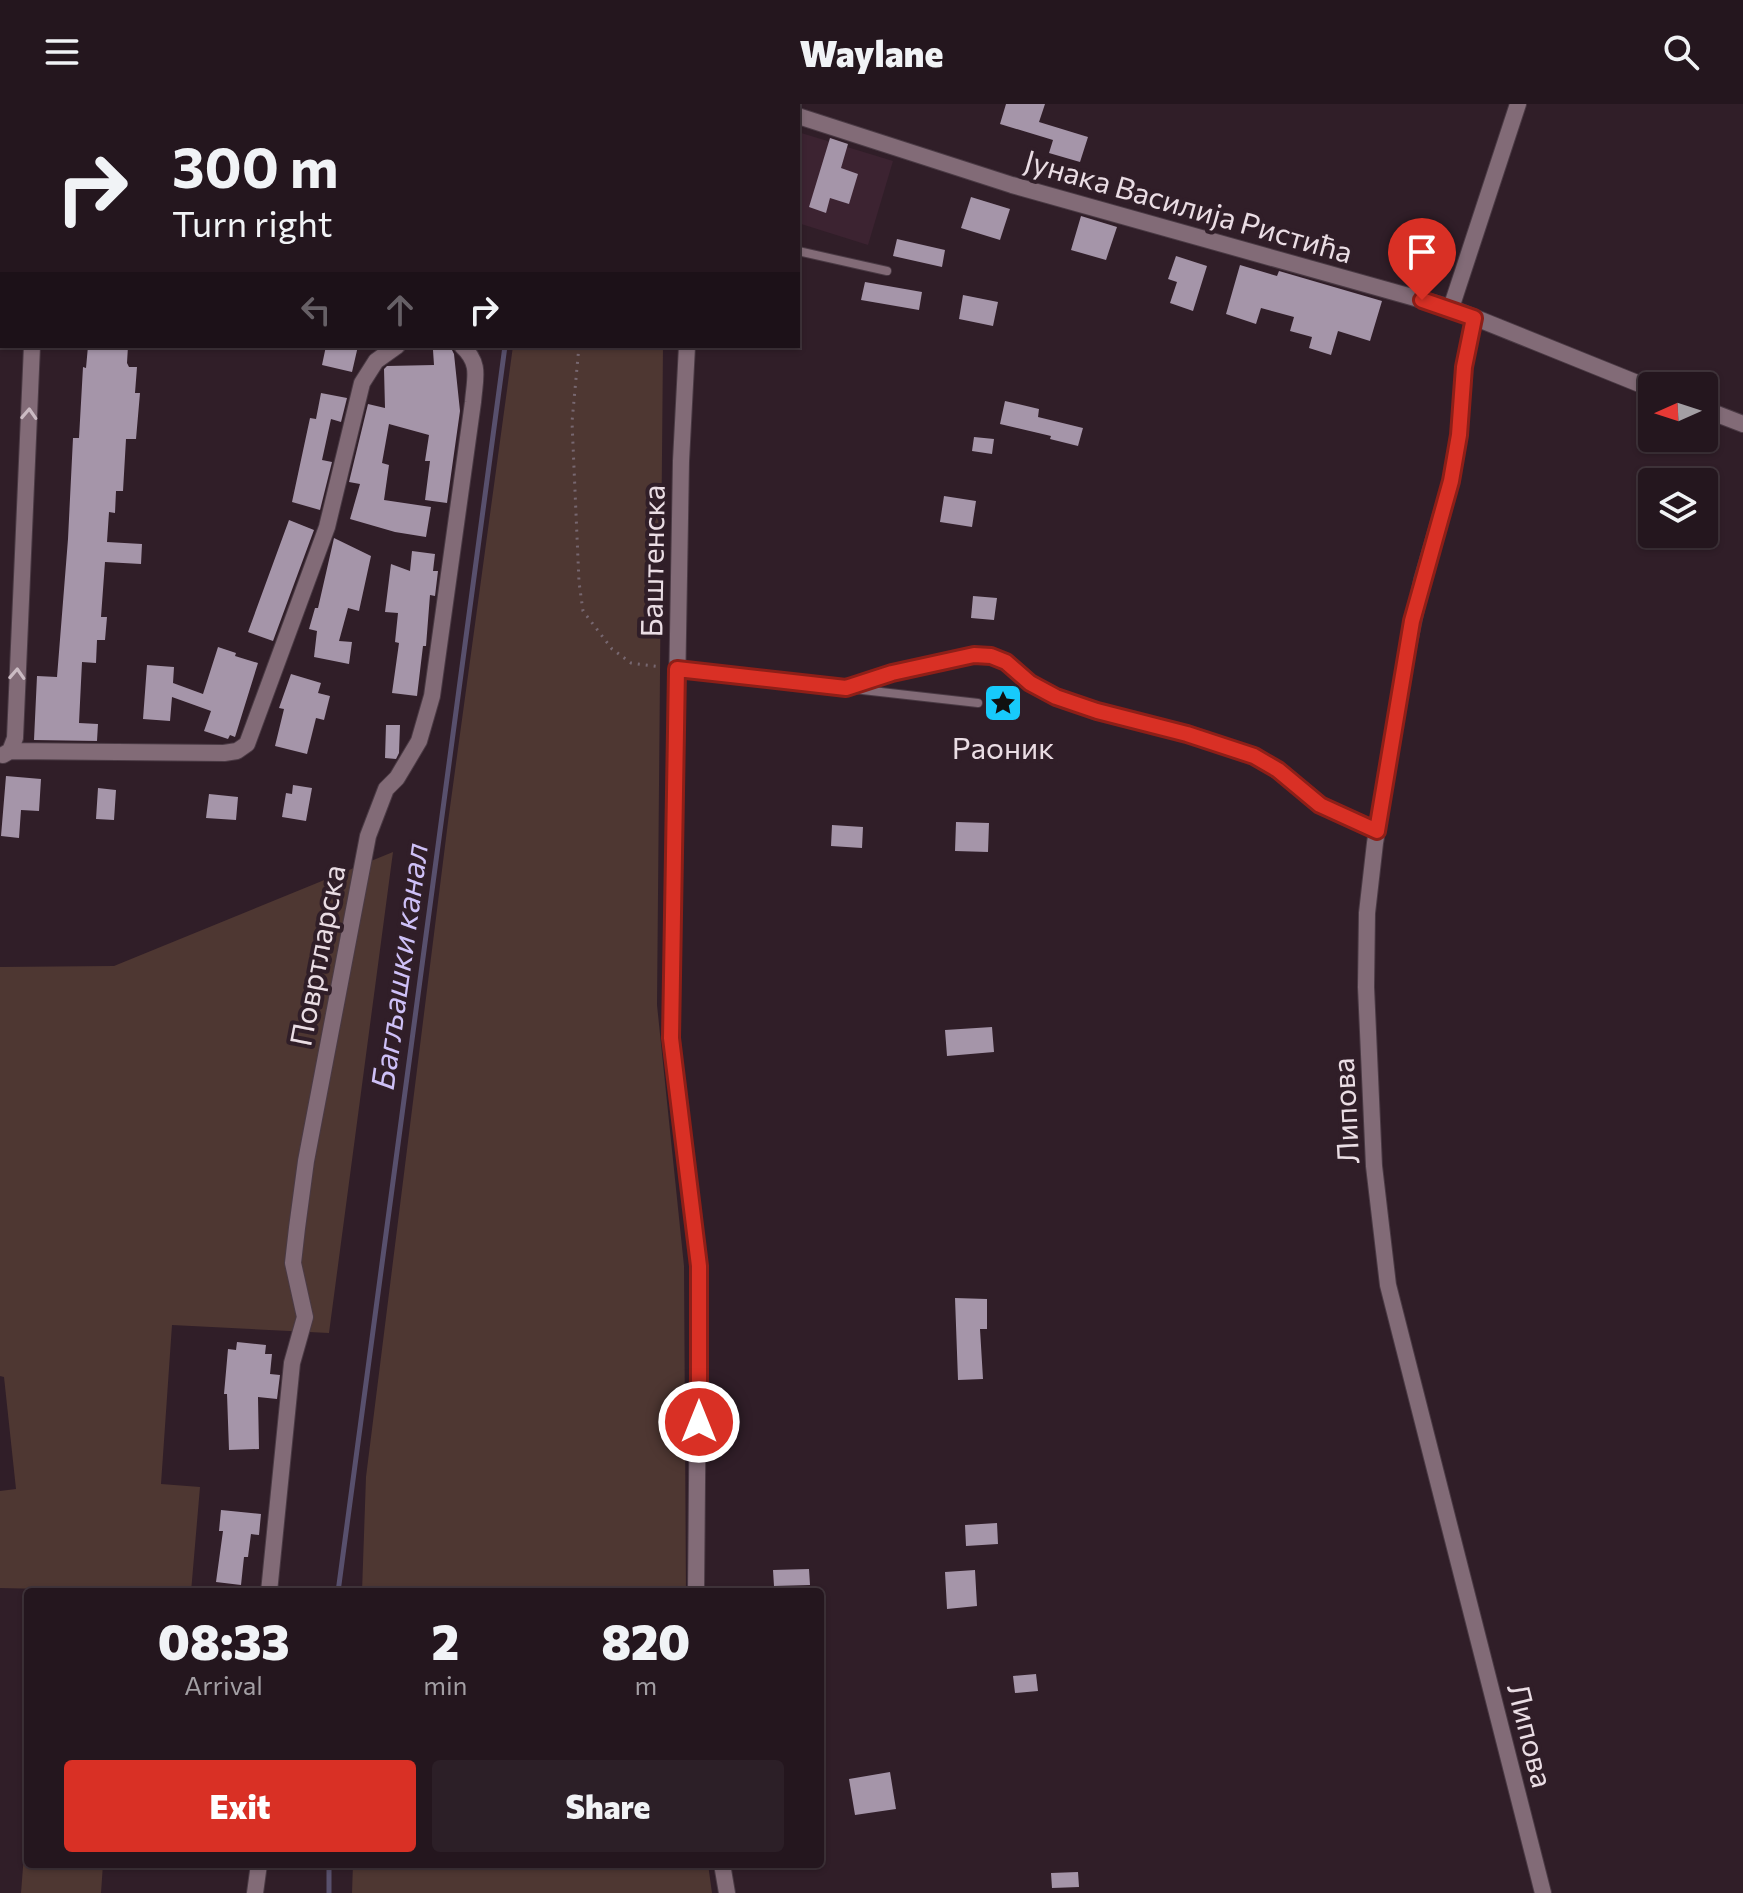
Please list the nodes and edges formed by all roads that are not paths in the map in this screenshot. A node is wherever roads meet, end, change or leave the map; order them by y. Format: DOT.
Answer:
graph roads {
  1 [pos="1518,104"];
  2 [pos="800,117"];
  3 [pos="800,251"];
  4 [pos="887,271"];
  5 [pos="1451,308"];
  6 [pos="1474,318"];
  7 [pos="32,348"];
  8 [pos="394,348"];
  9 [pos="464,348"];
  10 [pos="687,348"];
  11 [pos="1638,383"];
  12 [pos="1718,414"];
  13 [pos="1743,424"];
  14 [pos="677,669"];
  15 [pos="846,688"];
  16 [pos="978,703"];
  17 [pos="5,754"];
  18 [pos="1377,831"];
  19 [pos="269,1588"];
  20 [pos="696,1588"];
  21 [pos="258,1868"];
  22 [pos="723,1868"];
  23 [pos="255,1893"];
  24 [pos="727,1893"];
  25 [pos="1543,1893"];
  1 -- 5 [label="street"];
  2 -- 5 [label="street, Јунака Василија Ристића"];
  3 -- 4 [label="lane"];
  5 -- 6 [label="street, Јунака Василија Ристића"];
  6 -- 11 [label="street, Јунака Василија Ристића"];
  6 -- 18 [label="street, Липова"];
  17 -- 7 [label="street, one-way"];
  8 -- 17 [label="street"];
  9 -- 19 [label="street, Повртларска"];
  10 -- 14 [label="street, Баштенска"];
  12 -- 13 [label="street"];
  14 -- 15 [label="lane"];
  14 -- 20 [label="street, Баштенска"];
  15 -- 16 [label="lane"];
  15 -- 18 [label="lane"];
  18 -- 25 [label="street, Липова"];
  21 -- 23 [label="street"];
  22 -- 24 [label="street"];
}
